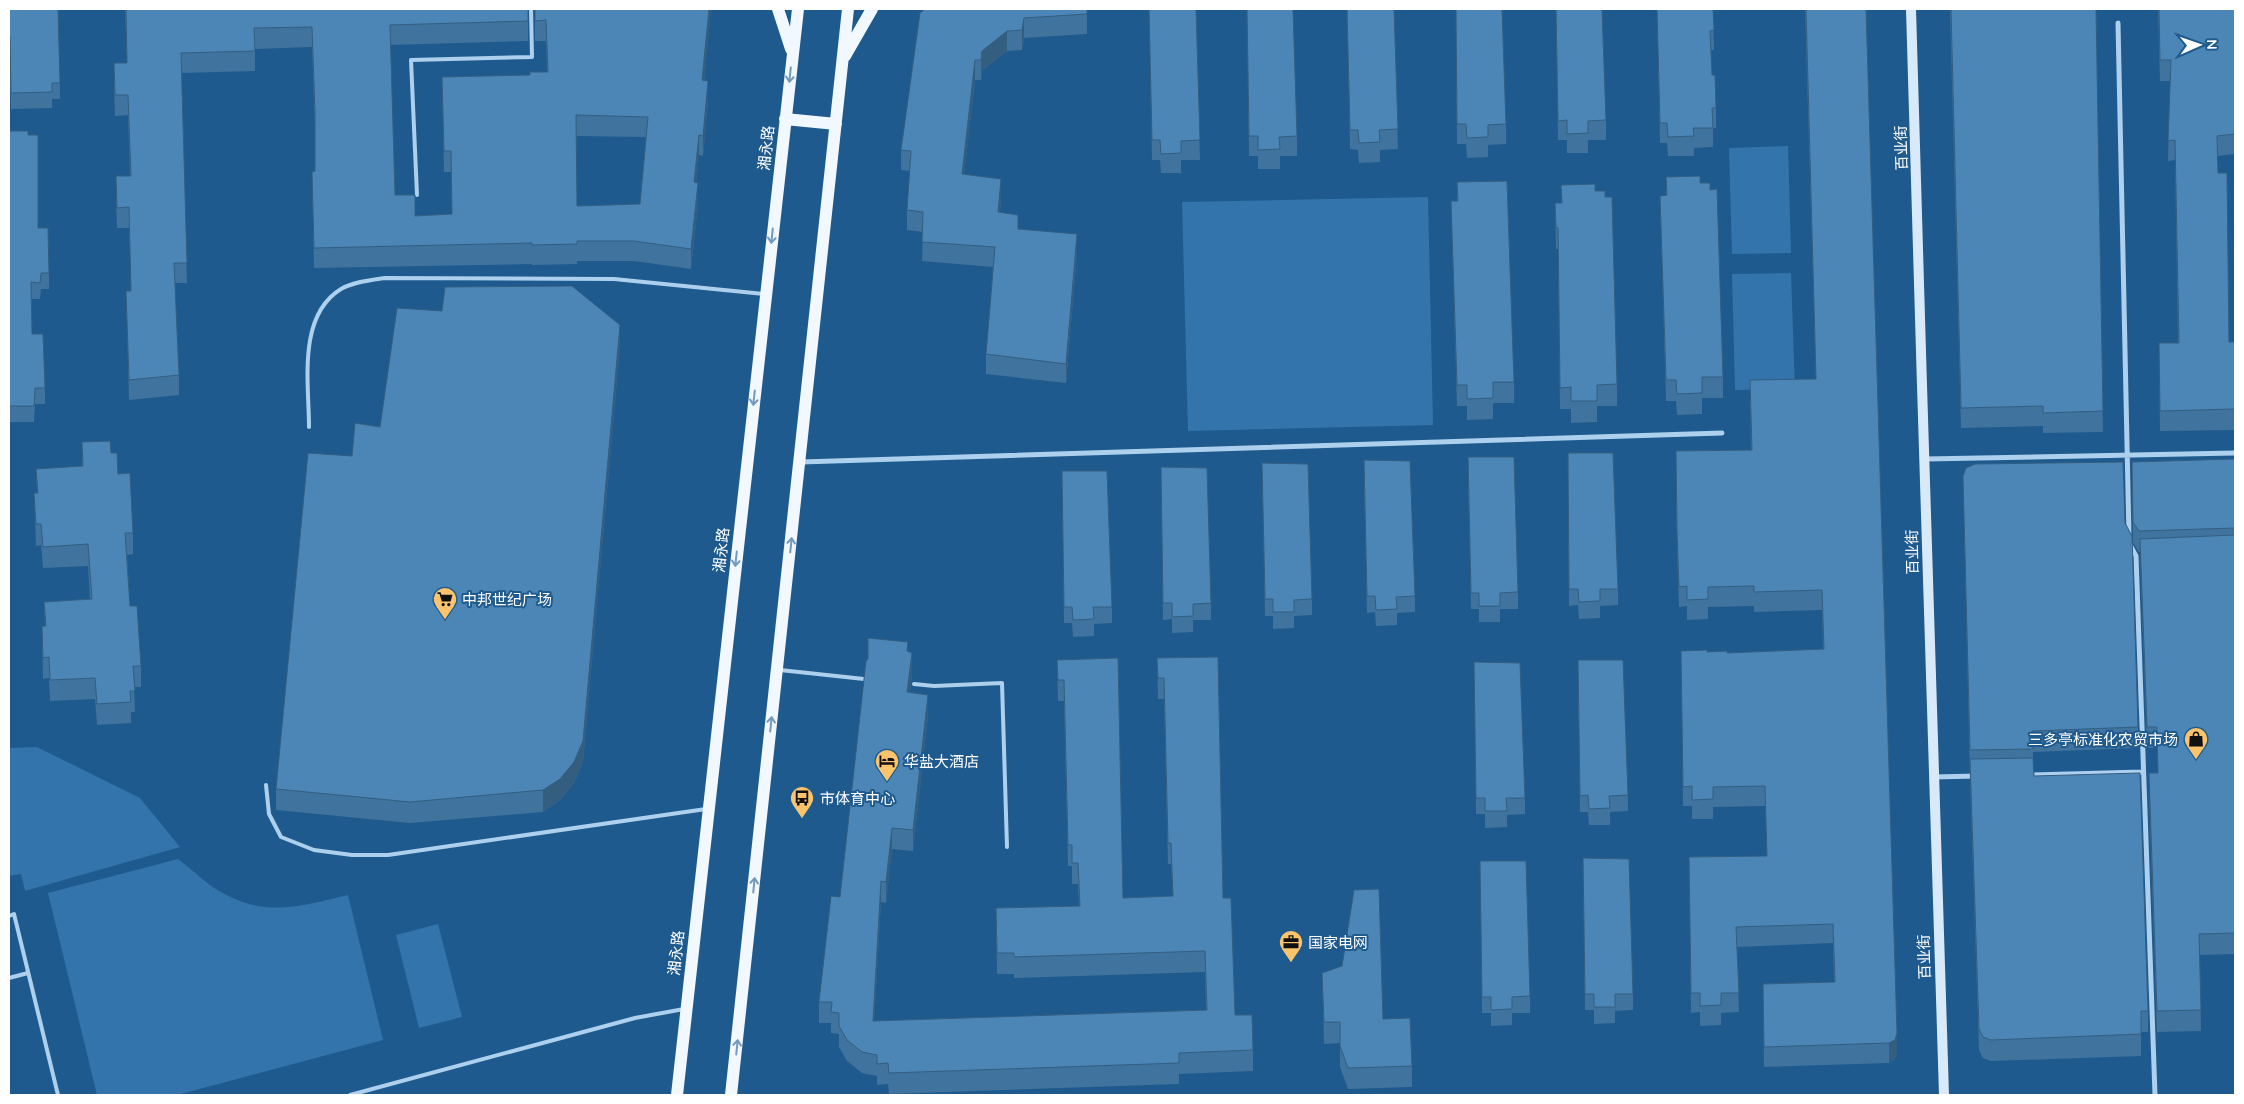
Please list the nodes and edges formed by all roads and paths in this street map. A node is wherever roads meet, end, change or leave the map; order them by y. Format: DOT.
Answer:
graph roads {
  1 [pos="531,9"];
  2 [pos="778,9"];
  3 [pos="798,9"];
  4 [pos="848,9"];
  5 [pos="872,9"];
  6 [pos="1911,9"];
  7 [pos="2118,23"];
  8 [pos="792,54"];
  9 [pos="843,60"];
  10 [pos="785,119"];
  11 [pos="836,124"];
  12 [pos="417,195"];
  13 [pos="766,294"];
  14 [pos="309,427"];
  15 [pos="1722,433"];
  16 [pos="2235,453"];
  17 [pos="2127,455"];
  18 [pos="1925,459"];
  19 [pos="800,462"];
  20 [pos="2136,556"];
  21 [pos="2146,556"];
  22 [pos="777,670"];
  23 [pos="864,679"];
  24 [pos="914,684"];
  25 [pos="2142,772"];
  26 [pos="2022,775"];
  27 [pos="1982,776"];
  28 [pos="1932,777"];
  29 [pos="266,785"];
  30 [pos="709,808"];
  31 [pos="1007,847"];
  32 [pos="9,916"];
  33 [pos="28,973"];
  34 [pos="9,978"];
  35 [pos="686,1008"];
  36 [pos="58,1095"];
  37 [pos="350,1095"];
  38 [pos="678,1095"];
  39 [pos="731,1095"];
  40 [pos="1944,1095"];
  41 [pos="2155,1095"];
  1 -- 12 [label="lane"];
  2 -- 8 [label="main road"];
  3 -- 8 [label="main road, 湘永路"];
  4 -- 9 [label="main road"];
  5 -- 9 [label="main road"];
  6 -- 18 [label="street, 百业街"];
  7 -- 17 [label="street"];
  8 -- 10 [label="main road, 湘永路, one-way"];
  9 -- 11 [label="main road"];
  10 -- 11 [label="main road"];
  10 -- 13 [label="main road, 湘永路, one-way"];
  11 -- 19 [label="main road"];
  13 -- 14 [label="lane"];
  13 -- 30 [label="main road, 湘永路, one-way"];
  15 -- 19 [label="street"];
  16 -- 17 [label="street"];
  17 -- 18 [label="street"];
  17 -- 20 [label="street"];
  18 -- 28 [label="street, 百业街"];
  22 -- 19 [label="main road, one-way"];
  20 -- 21 [label="lane"];
  20 -- 25 [label="street"];
  22 -- 23 [label="lane"];
  39 -- 22 [label="main road, one-way"];
  24 -- 31 [label="lane"];
  25 -- 26 [label="street"];
  25 -- 41 [label="street"];
  27 -- 28 [label="street"];
  28 -- 40 [label="street, 百业街"];
  29 -- 30 [label="lane"];
  30 -- 35 [label="main road, 湘永路"];
  32 -- 33 [label="lane"];
  33 -- 34 [label="lane"];
  33 -- 36 [label="lane"];
  35 -- 37 [label="lane"];
  35 -- 38 [label="main road, 湘永路"];
}
